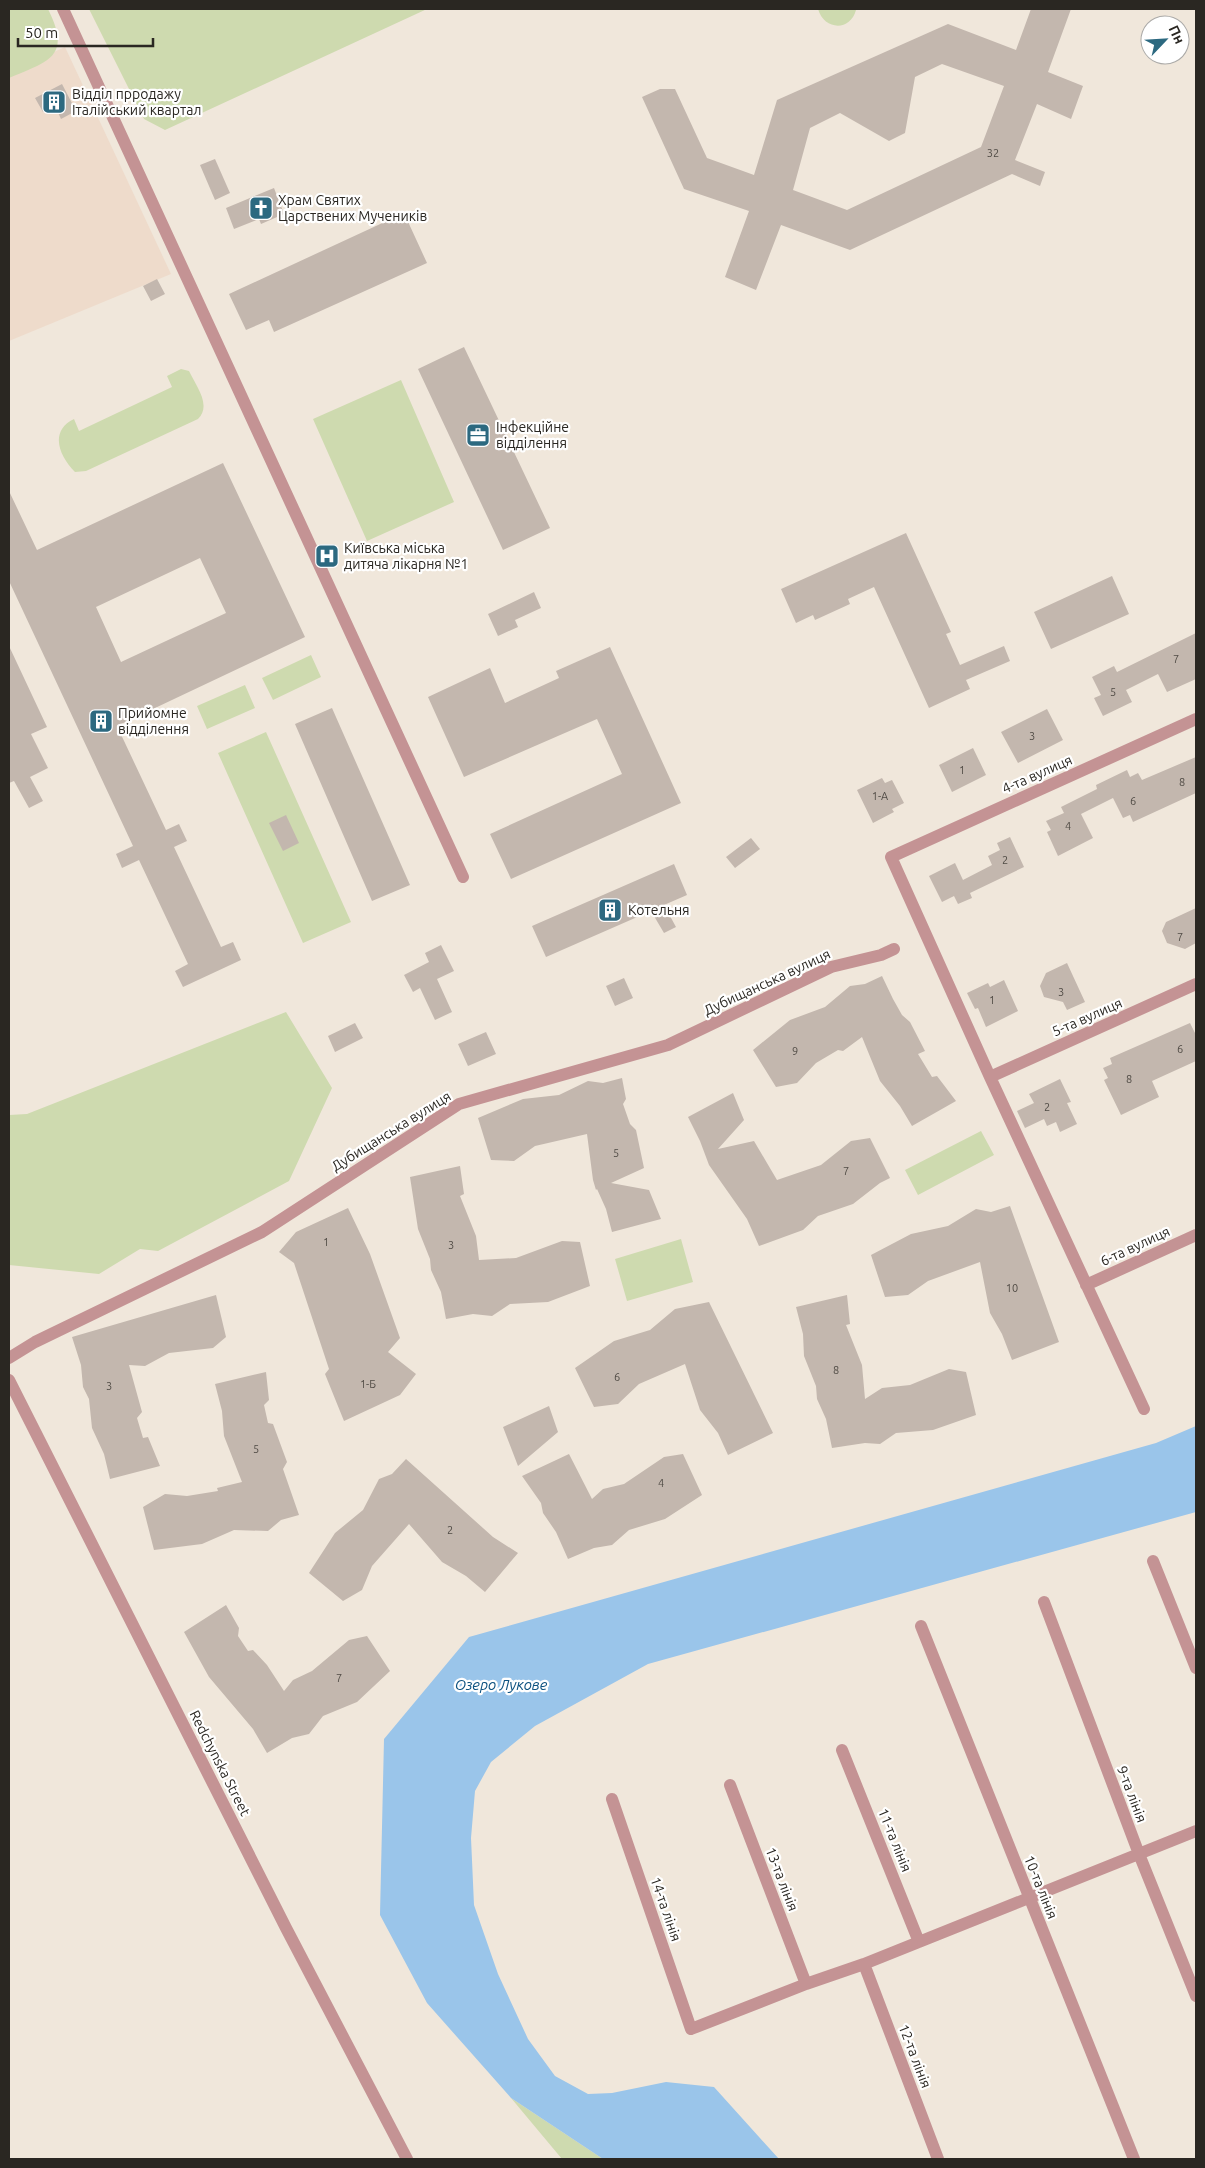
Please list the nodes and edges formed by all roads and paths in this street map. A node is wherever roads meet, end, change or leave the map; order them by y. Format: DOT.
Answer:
graph roads {
  1 [pos="63,9"];
  2 [pos="1196,719"];
  3 [pos="463,877"];
  4 [pos="894,949"];
  5 [pos="1196,984"];
  6 [pos="990,1078"];
  7 [pos="1196,1235"];
  8 [pos="1086,1285"];
  9 [pos="9,1358"];
  10 [pos="9,1380"];
  11 [pos="1144,1409"];
  12 [pos="1153,1561"];
  13 [pos="1044,1602"];
  14 [pos="921,1626"];
  15 [pos="1196,1668"];
  16 [pos="842,1750"];
  17 [pos="730,1785"];
  18 [pos="612,1799"];
  19 [pos="1196,1831"];
  20 [pos="1139,1854"];
  21 [pos="1029,1898"];
  22 [pos="919,1942"];
  23 [pos="864,1964"];
  24 [pos="806,1984"];
  25 [pos="1196,1996"];
  26 [pos="407,2159"];
  27 [pos="938,2159"];
  28 [pos="1134,2159"];
  1 -- 3 [label="street"];
  2 -- 6 [label="street, 4-та вулиця"];
  4 -- 9 [label="street, Дубищанська вулиця"];
  5 -- 6 [label="street, 5-та вулиця"];
  6 -- 8 [label="street"];
  7 -- 8 [label="street, 6-та вулиця"];
  8 -- 11 [label="street"];
  10 -- 26 [label="street, Redchynska Street"];
  12 -- 15 [label="street"];
  13 -- 20 [label="street, 9-та лінія"];
  14 -- 21 [label="street, 10-та лінія"];
  16 -- 22 [label="street, 11-та лінія"];
  17 -- 24 [label="street, 13-та лінія"];
  18 -- 24 [label="street, 14-та лінія"];
  19 -- 20 [label="street"];
  20 -- 21 [label="street"];
  20 -- 25 [label="street, 9-та лінія"];
  21 -- 22 [label="street"];
  21 -- 28 [label="street, 10-та лінія"];
  22 -- 23 [label="street"];
  23 -- 24 [label="street"];
  23 -- 27 [label="street, 12-та лінія"];
}
